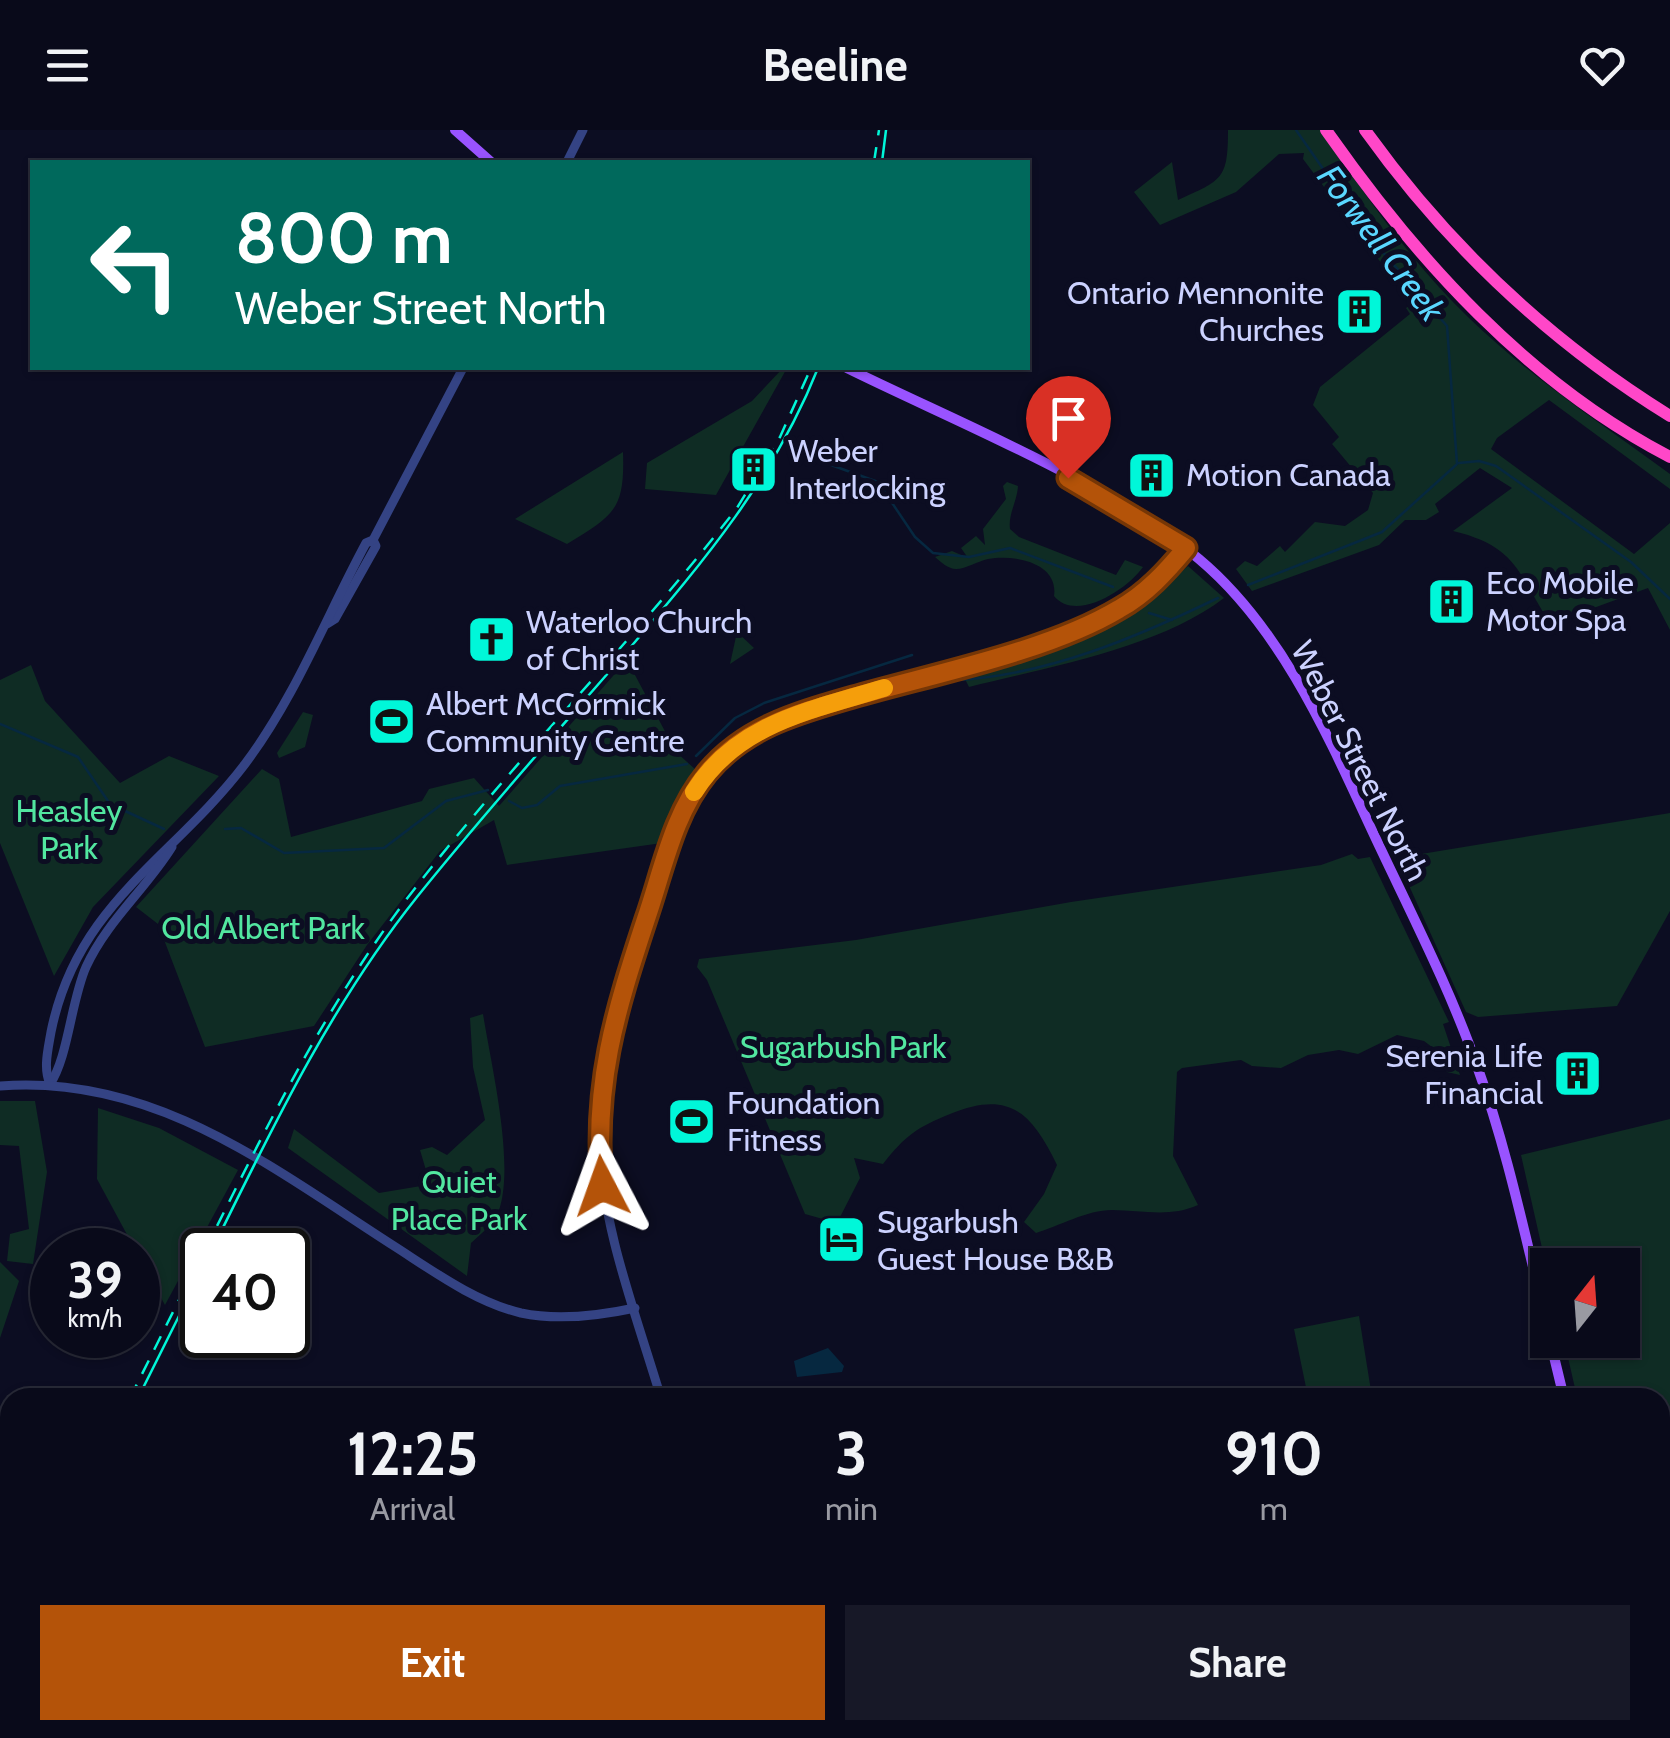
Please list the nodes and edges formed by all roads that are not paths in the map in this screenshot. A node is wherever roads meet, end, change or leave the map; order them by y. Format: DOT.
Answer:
graph roads {
  1 [pos="456,130"];
  2 [pos="583,130"];
  3 [pos="1326,130"];
  4 [pos="1365,130"];
  5 [pos="489,160"];
  6 [pos="567,160"];
  7 [pos="461,370"];
  8 [pos="851,370"];
  9 [pos="1670,416"];
  10 [pos="1615,429"];
  11 [pos="1670,457"];
  12 [pos="1670,467"];
  13 [pos="1186,548"];
  14 [pos="50,1084"];
  15 [pos="0,1086"];
  16 [pos="1530,1261"];
  17 [pos="635,1308"];
  18 [pos="1554,1358"];
  19 [pos="657,1388"];
  20 [pos="1562,1388"];
  1 -- 5 [label="main road"];
  2 -- 6 [label="street"];
  3 -- 10 [label="highway"];
  4 -- 9 [label="highway"];
  7 -- 14 [label="street"];
  8 -- 13 [label="main road, Weber Street North"];
  10 -- 11 [label="highway"];
  10 -- 12 [label="highway"];
  13 -- 16 [label="main road, Weber Street North"];
  13 -- 17 [label="street"];
  14 -- 15 [label="street"];
  14 -- 17 [label="street"];
  17 -- 19 [label="street"];
  18 -- 20 [label="main road"];
}
